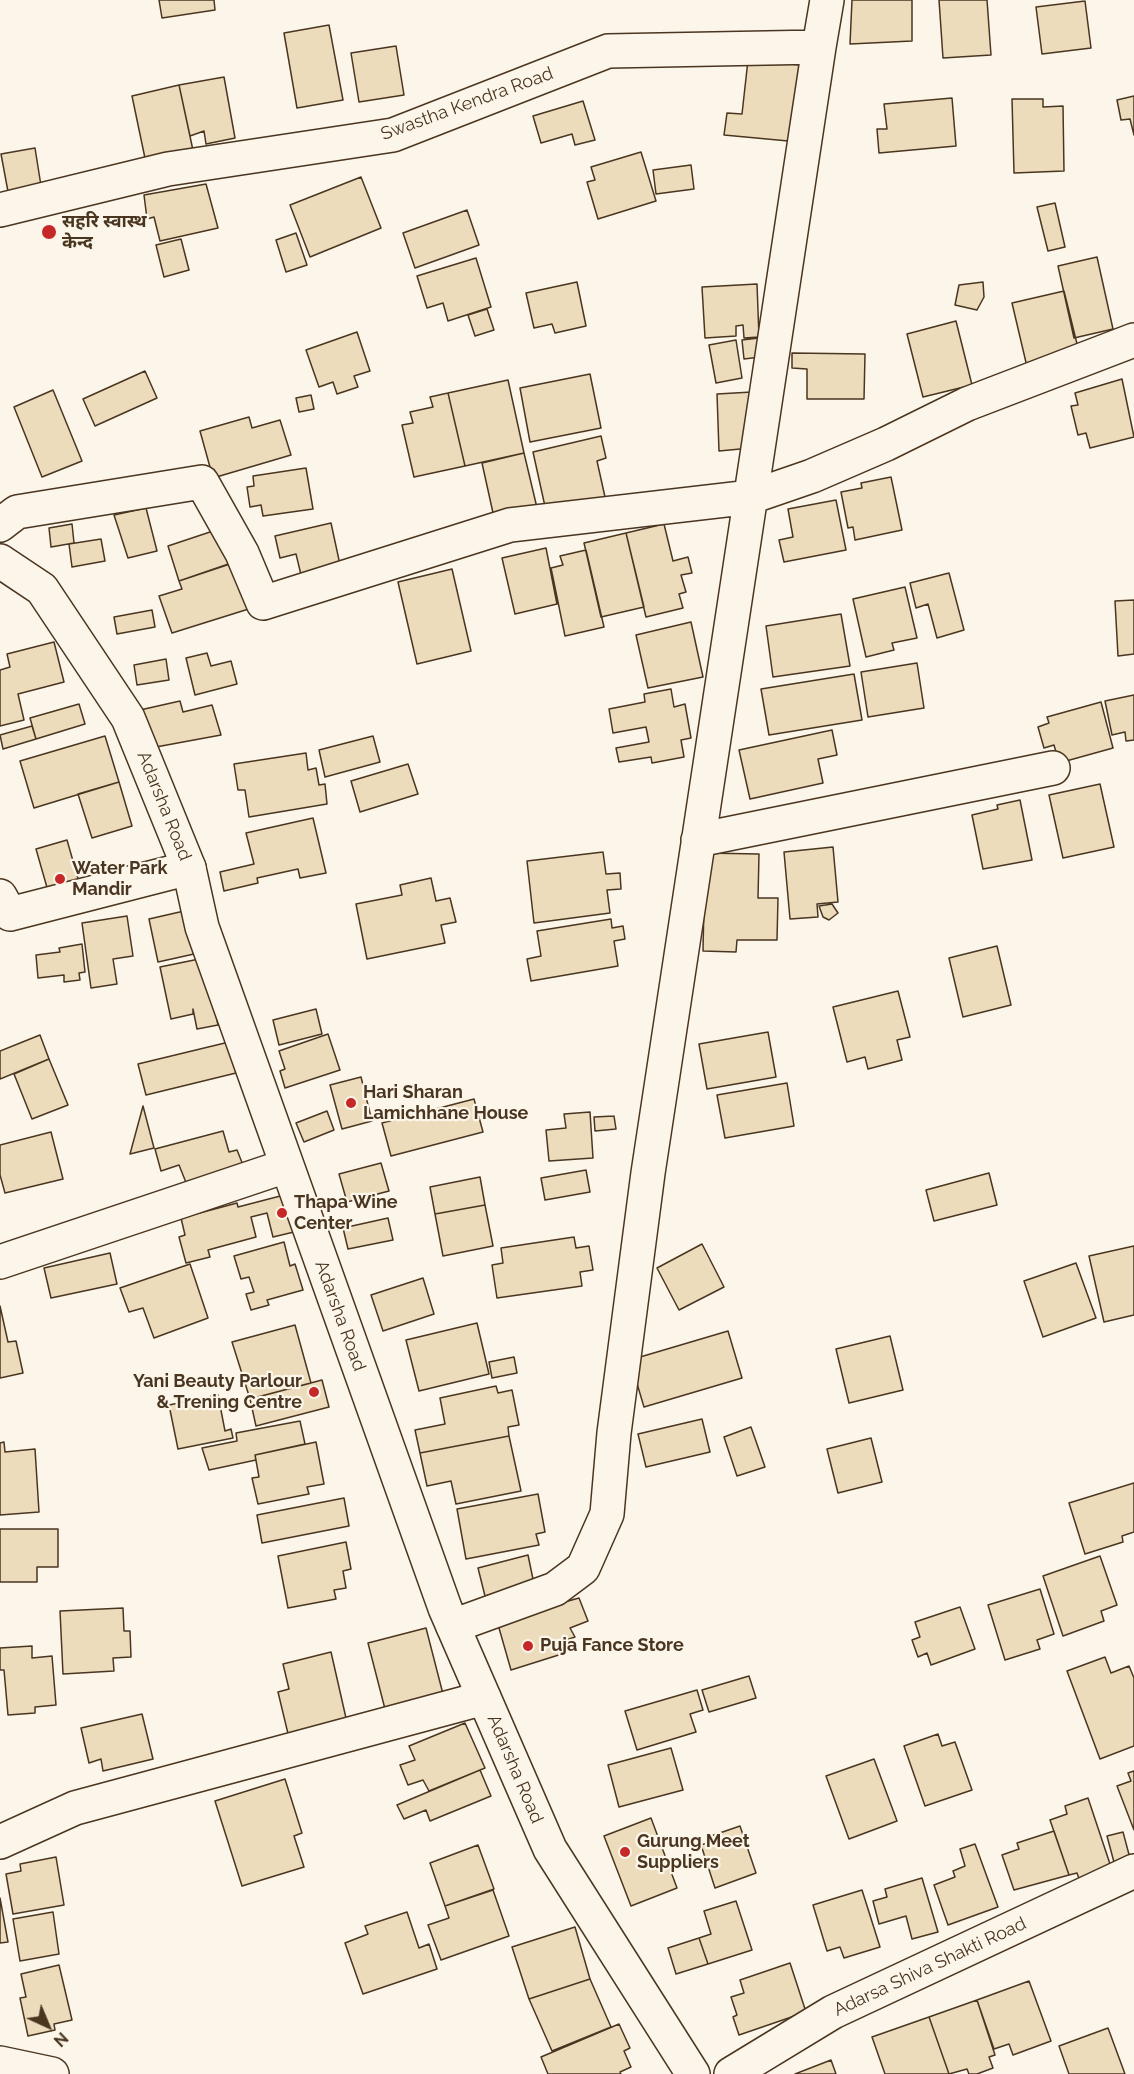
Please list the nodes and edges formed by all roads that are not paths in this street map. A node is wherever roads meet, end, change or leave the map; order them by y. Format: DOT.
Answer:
graph roads {
  1 [pos="827,0"];
  2 [pos="819,46"];
  3 [pos="0,210"];
  4 [pos="1134,340"];
  5 [pos="751,497"];
  6 [pos="0,525"];
  7 [pos="0,561"];
  8 [pos="1053,768"];
  9 [pos="698,840"];
  10 [pos="189,868"];
  11 [pos="0,896"];
  12 [pos="286,1166"];
  13 [pos="0,1262"];
  14 [pos="453,1626"];
  15 [pos="484,1698"];
  16 [pos="0,1842"];
  17 [pos="1134,1871"];
  18 [pos="0,2063"];
  19 [pos="52,2074"];
  20 [pos="693,2074"];
  21 [pos="731,2074"];
  1 -- 2 [label="street"];
  2 -- 3 [label="street, Swastha Kendra Road"];
  2 -- 5 [label="street"];
  4 -- 5 [label="street"];
  5 -- 6 [label="street"];
  5 -- 9 [label="street"];
  7 -- 10 [label="street, Adarsha Road"];
  8 -- 9 [label="street"];
  9 -- 14 [label="street"];
  10 -- 11 [label="street"];
  10 -- 12 [label="street, Adarsha Road"];
  12 -- 13 [label="street"];
  12 -- 14 [label="street, Adarsha Road"];
  14 -- 15 [label="street, Adarsha Road"];
  15 -- 16 [label="street"];
  15 -- 20 [label="street, Adarsha Road"];
  17 -- 21 [label="street, Adarsa Shiva Shakti Road"];
  18 -- 19 [label="street"];
}
